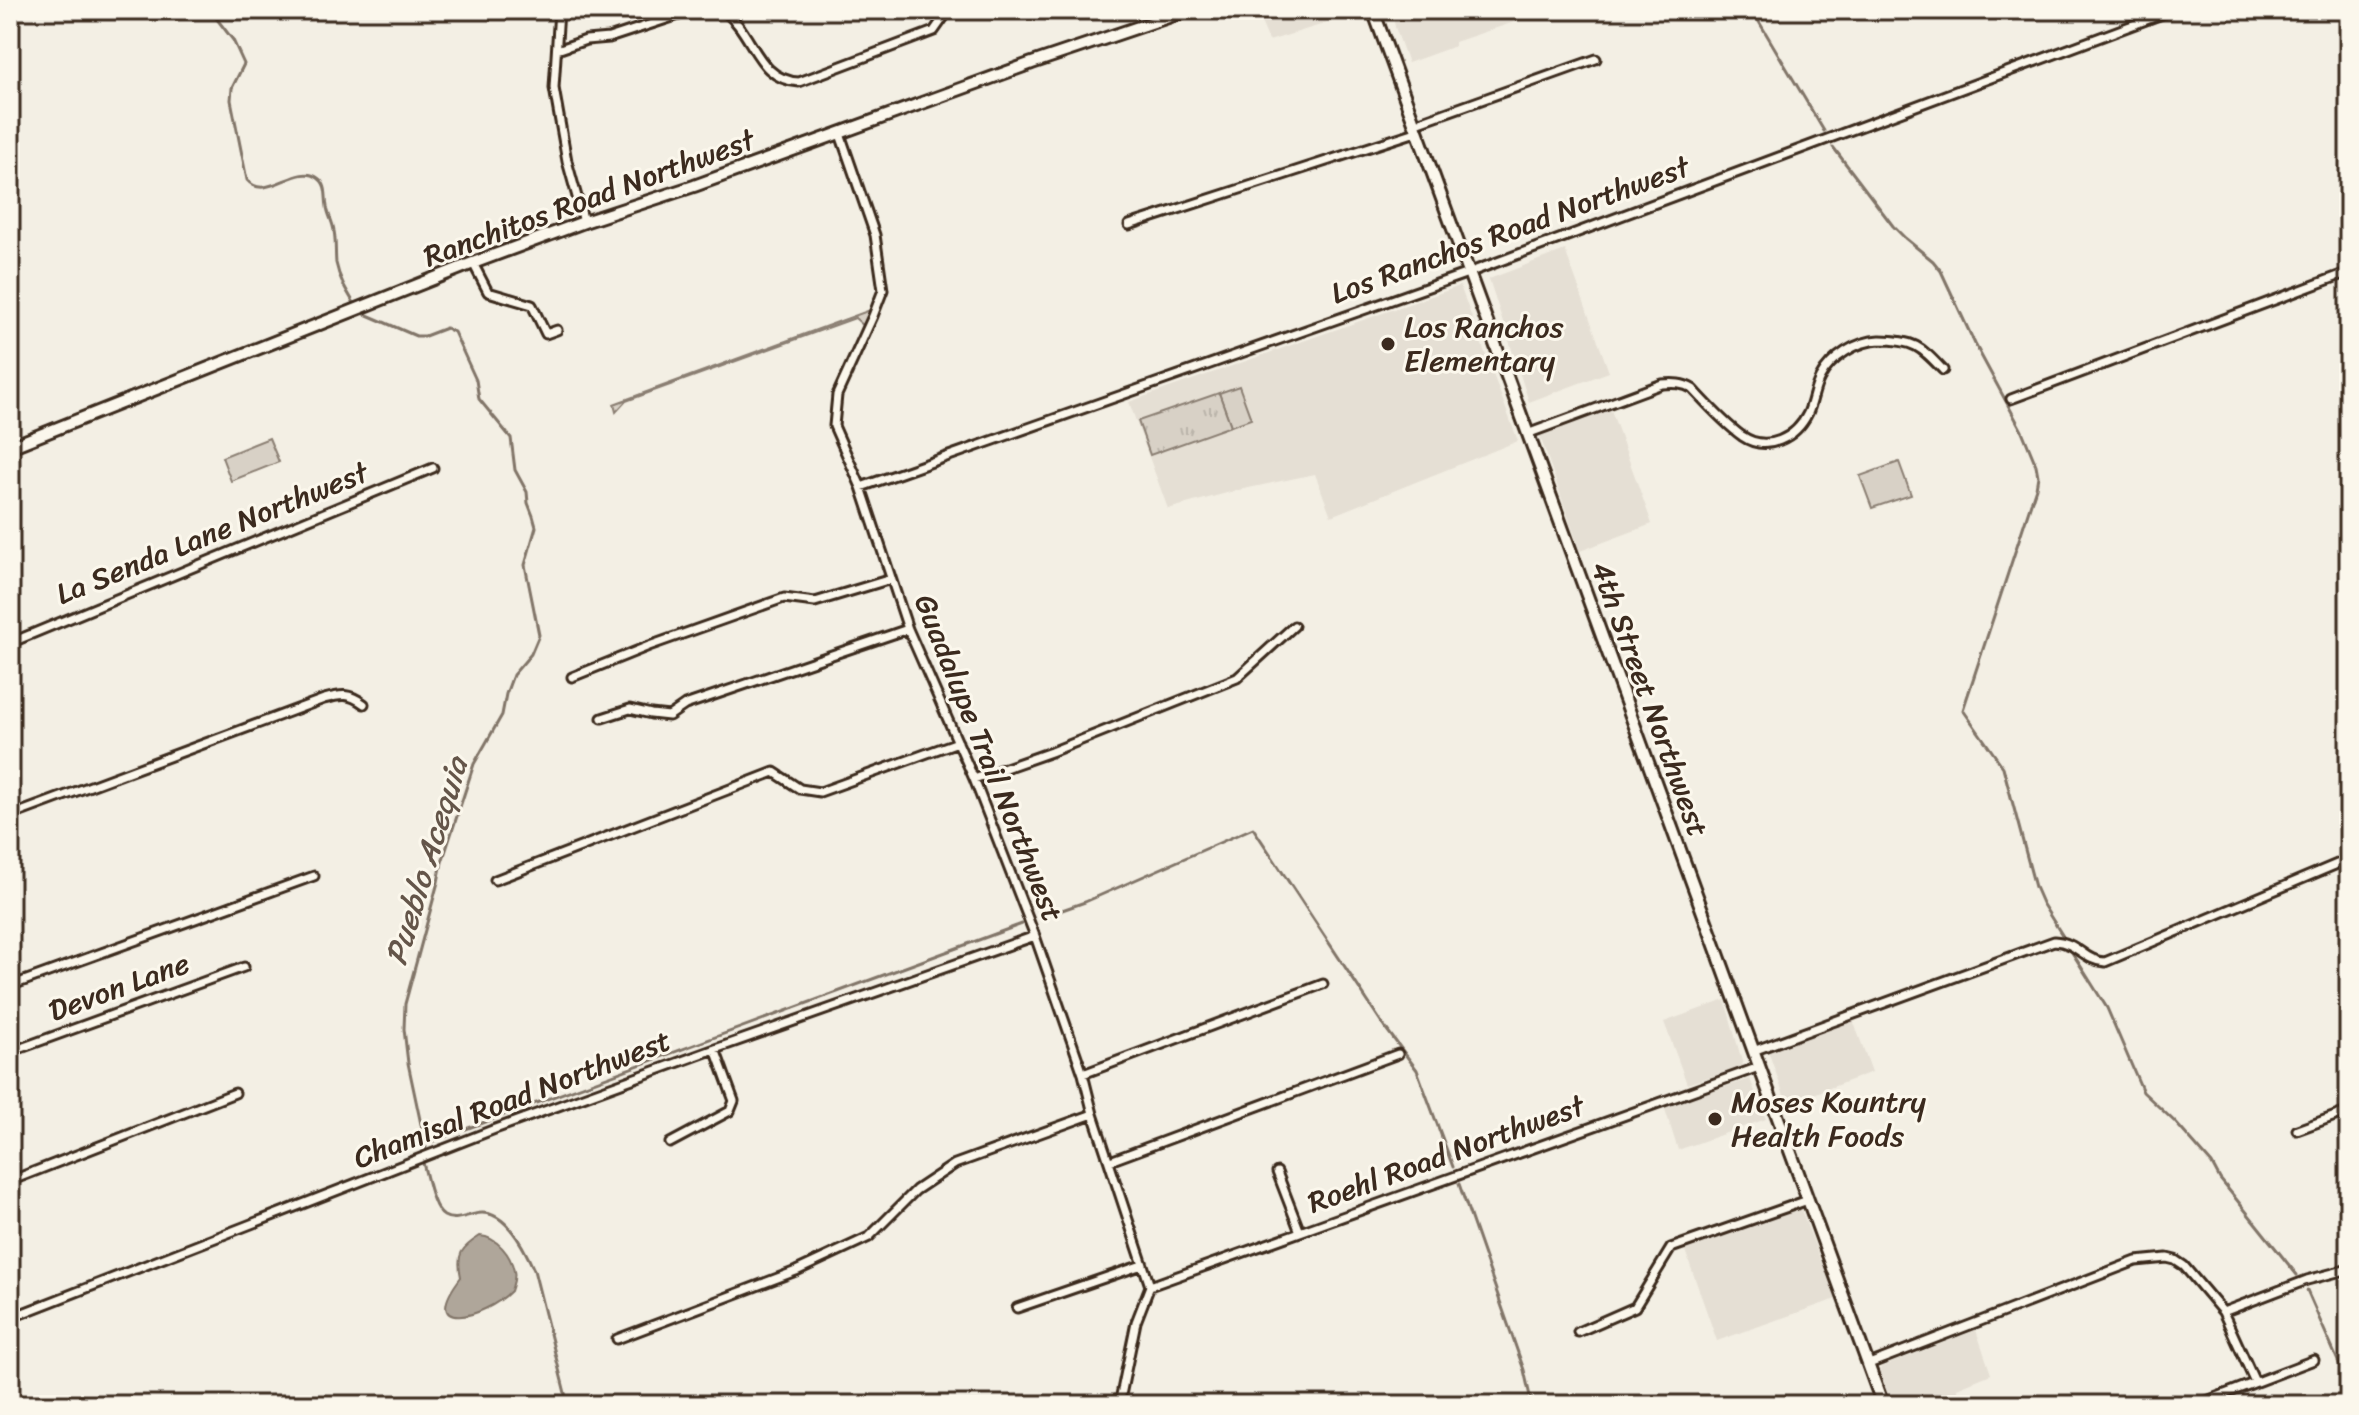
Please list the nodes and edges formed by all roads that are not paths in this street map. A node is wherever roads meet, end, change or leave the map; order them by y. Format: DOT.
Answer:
graph roads {
  1 [pos="559,10"];
  2 [pos="694,10"];
  3 [pos="722,10"];
  4 [pos="1189,10"];
  5 [pos="1373,10"];
  6 [pos="2173,10"];
  7 [pos="946,14"];
  8 [pos="557,50"];
  9 [pos="1596,59"];
  10 [pos="1415,128"];
  11 [pos="840,134"];
  12 [pos="584,222"];
  13 [pos="1129,225"];
  14 [pos="473,263"];
  15 [pos="2349,272"];
  16 [pos="1468,273"];
  17 [pos="557,330"];
  18 [pos="1943,370"];
  19 [pos="2011,399"];
  20 [pos="1527,434"];
  21 [pos="10,447"];
  22 [pos="433,468"];
  23 [pos="861,487"];
  24 [pos="891,579"];
  25 [pos="1294,626"];
  26 [pos="908,629"];
  27 [pos="10,643"];
  28 [pos="572,677"];
  29 [pos="364,704"];
  30 [pos="602,718"];
  31 [pos="958,742"];
  32 [pos="974,779"];
  33 [pos="10,816"];
  34 [pos="2349,859"];
  35 [pos="314,876"];
  36 [pos="495,880"];
  37 [pos="1035,936"];
  38 [pos="244,967"];
  39 [pos="1323,984"];
  40 [pos="10,986"];
  41 [pos="715,1049"];
  42 [pos="1753,1051"];
  43 [pos="10,1052"];
  44 [pos="1398,1054"];
  45 [pos="1759,1067"];
  46 [pos="1083,1074"];
  47 [pos="235,1093"];
  48 [pos="2349,1111"];
  49 [pos="1093,1114"];
  50 [pos="2297,1130"];
  51 [pos="670,1143"];
  52 [pos="1110,1161"];
  53 [pos="1277,1172"];
  54 [pos="10,1181"];
  55 [pos="1808,1200"];
  56 [pos="1300,1232"];
  57 [pos="1142,1265"];
  58 [pos="2349,1269"];
  59 [pos="1150,1286"];
  60 [pos="1017,1308"];
  61 [pos="2223,1312"];
  62 [pos="10,1318"];
  63 [pos="1578,1332"];
  64 [pos="617,1339"];
  65 [pos="2314,1360"];
  66 [pos="1869,1364"];
  67 [pos="2255,1382"];
  68 [pos="1119,1405"];
  69 [pos="1883,1405"];
  70 [pos="2196,1405"];
  1 -- 8 [label="street"];
  2 -- 8 [label="street"];
  3 -- 7 [label="street"];
  4 -- 11 [label="main road, Ranchitos Road Northwest"];
  5 -- 10 [label="main road, 4th Street Northwest"];
  6 -- 16 [label="street, Los Ranchos Road Northwest"];
  8 -- 12 [label="street"];
  9 -- 10 [label="street"];
  10 -- 13 [label="street"];
  10 -- 16 [label="main road, 4th Street Northwest"];
  11 -- 12 [label="main road, Ranchitos Road Northwest"];
  11 -- 23 [label="street, Guadalupe Trail Northwest"];
  12 -- 14 [label="main road, Ranchitos Road Northwest"];
  14 -- 17 [label="street"];
  14 -- 21 [label="main road, Ranchitos Road Northwest"];
  15 -- 19 [label="street"];
  16 -- 20 [label="main road, 4th Street Northwest"];
  16 -- 23 [label="street, Los Ranchos Road Northwest"];
  18 -- 20 [label="street"];
  20 -- 42 [label="main road, 4th Street Northwest"];
  22 -- 27 [label="street, La Senda Lane Northwest"];
  23 -- 24 [label="street, Guadalupe Trail Northwest"];
  24 -- 26 [label="street, Guadalupe Trail Northwest"];
  24 -- 28 [label="street"];
  25 -- 32 [label="street"];
  26 -- 30 [label="street"];
  26 -- 31 [label="street, Guadalupe Trail Northwest"];
  29 -- 33 [label="street"];
  31 -- 32 [label="street, Guadalupe Trail Northwest"];
  31 -- 36 [label="street"];
  32 -- 37 [label="street, Guadalupe Trail Northwest"];
  34 -- 42 [label="street"];
  35 -- 40 [label="street"];
  37 -- 41 [label="street, Chamisal Road Northwest"];
  37 -- 46 [label="street, Guadalupe Trail Northwest"];
  38 -- 43 [label="street, Devon Lane"];
  39 -- 46 [label="street"];
  41 -- 51 [label="street"];
  41 -- 62 [label="street, Chamisal Road Northwest"];
  42 -- 45 [label="main road, 4th Street Northwest"];
  44 -- 52 [label="street"];
  45 -- 55 [label="main road, 4th Street Northwest"];
  45 -- 56 [label="street, Roehl Road Northwest"];
  46 -- 49 [label="street, Guadalupe Trail Northwest"];
  47 -- 54 [label="street"];
  48 -- 50 [label="street"];
  49 -- 52 [label="street, Guadalupe Trail Northwest"];
  49 -- 64 [label="street"];
  52 -- 57 [label="street, Guadalupe Trail Northwest"];
  53 -- 56 [label="street"];
  55 -- 63 [label="street"];
  55 -- 66 [label="main road, 4th Street Northwest"];
  56 -- 59 [label="street, Roehl Road Northwest"];
  57 -- 59 [label="street, Guadalupe Trail Northwest"];
  57 -- 60 [label="street"];
  58 -- 61 [label="street"];
  59 -- 68 [label="street"];
  61 -- 66 [label="street"];
  61 -- 67 [label="street"];
  65 -- 67 [label="street"];
  66 -- 69 [label="main road, 4th Street Northwest"];
  67 -- 70 [label="street"];
}
